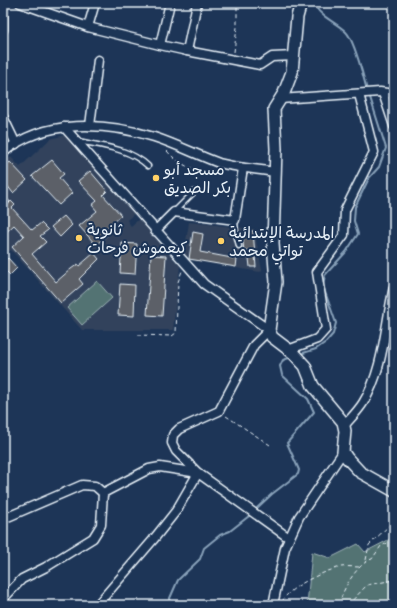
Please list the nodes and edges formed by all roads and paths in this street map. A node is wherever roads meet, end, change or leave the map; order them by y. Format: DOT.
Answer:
graph roads {
  1 [pos="3,3"];
  2 [pos="20,3"];
  3 [pos="95,3"];
  4 [pos="170,3"];
  5 [pos="197,3"];
  6 [pos="237,3"];
  7 [pos="301,3"];
  8 [pos="88,27"];
  9 [pos="3,30"];
  10 [pos="160,45"];
  11 [pos="187,51"];
  12 [pos="294,56"];
  13 [pos="98,60"];
  14 [pos="232,60"];
  15 [pos="365,93"];
  16 [pos="383,93"];
  17 [pos="394,94"];
  18 [pos="280,99"];
  19 [pos="3,117"];
  20 [pos="90,126"];
  21 [pos="394,126"];
  22 [pos="64,127"];
  23 [pos="76,141"];
  24 [pos="167,142"];
  25 [pos="16,144"];
  26 [pos="3,153"];
  27 [pos="229,165"];
  28 [pos="148,166"];
  29 [pos="243,168"];
  30 [pos="276,172"];
  31 [pos="194,192"];
  32 [pos="174,212"];
  33 [pos="235,220"];
  34 [pos="155,231"];
  35 [pos="239,246"];
  36 [pos="185,263"];
  37 [pos="394,287"];
  38 [pos="269,330"];
  39 [pos="137,336"];
  40 [pos="293,354"];
  41 [pos="218,411"];
  42 [pos="344,426"];
  43 [pos="270,445"];
  44 [pos="343,452"];
  45 [pos="198,473"];
  46 [pos="394,490"];
  47 [pos="103,493"];
  48 [pos="3,519"];
  49 [pos="394,521"];
  50 [pos="289,538"];
  51 [pos="394,540"];
  52 [pos="366,561"];
  53 [pos="360,568"];
  54 [pos="394,580"];
  55 [pos="3,599"];
  56 [pos="275,604"];
  57 [pos="97,605"];
  58 [pos="340,605"];
  59 [pos="348,605"];
  1 -- 9 [label="street"];
  2 -- 8 [label="street"];
  3 -- 8 [label="street"];
  4 -- 10 [label="street"];
  5 -- 11 [label="street"];
  6 -- 14 [label="path"];
  7 -- 12 [label="main road"];
  8 -- 10 [label="street"];
  10 -- 11 [label="street"];
  11 -- 14 [label="street"];
  12 -- 14 [label="street"];
  12 -- 18 [label="main road"];
  13 -- 20 [label="street"];
  15 -- 16 [label="street"];
  15 -- 18 [label="street"];
  15 -- 40 [label="street"];
  16 -- 17 [label="street"];
  16 -- 21 [label="street"];
  18 -- 30 [label="main road"];
  19 -- 25 [label="street"];
  20 -- 22 [label="street"];
  20 -- 24 [label="street"];
  22 -- 23 [label="street"];
  22 -- 25 [label="street"];
  23 -- 28 [label="lane"];
  23 -- 34 [label="street"];
  24 -- 27 [label="street"];
  24 -- 27 [label="path"];
  25 -- 26 [label="street"];
  27 -- 29 [label="street"];
  29 -- 30 [label="street"];
  29 -- 33 [label="street"];
  30 -- 38 [label="main road"];
  31 -- 32 [label="lane"];
  32 -- 33 [label="street"];
  32 -- 34 [label="street"];
  33 -- 35 [label="lane"];
  34 -- 36 [label="street"];
  36 -- 38 [label="street"];
  36 -- 39 [label="path"];
  37 -- 42 [label="street"];
  38 -- 40 [label="main road"];
  38 -- 41 [label="street"];
  40 -- 42 [label="main road"];
  41 -- 43 [label="path"];
  41 -- 45 [label="street"];
  42 -- 44 [label="main road"];
  44 -- 46 [label="main road"];
  44 -- 50 [label="street"];
  45 -- 47 [label="street"];
  45 -- 50 [label="street"];
  45 -- 57 [label="street"];
  47 -- 48 [label="street"];
  47 -- 55 [label="street"];
  49 -- 52 [label="path"];
  50 -- 56 [label="street"];
  51 -- 52 [label="path"];
  52 -- 53 [label="path"];
  53 -- 56 [label="path"];
  53 -- 58 [label="path"];
  54 -- 59 [label="path"];
}
